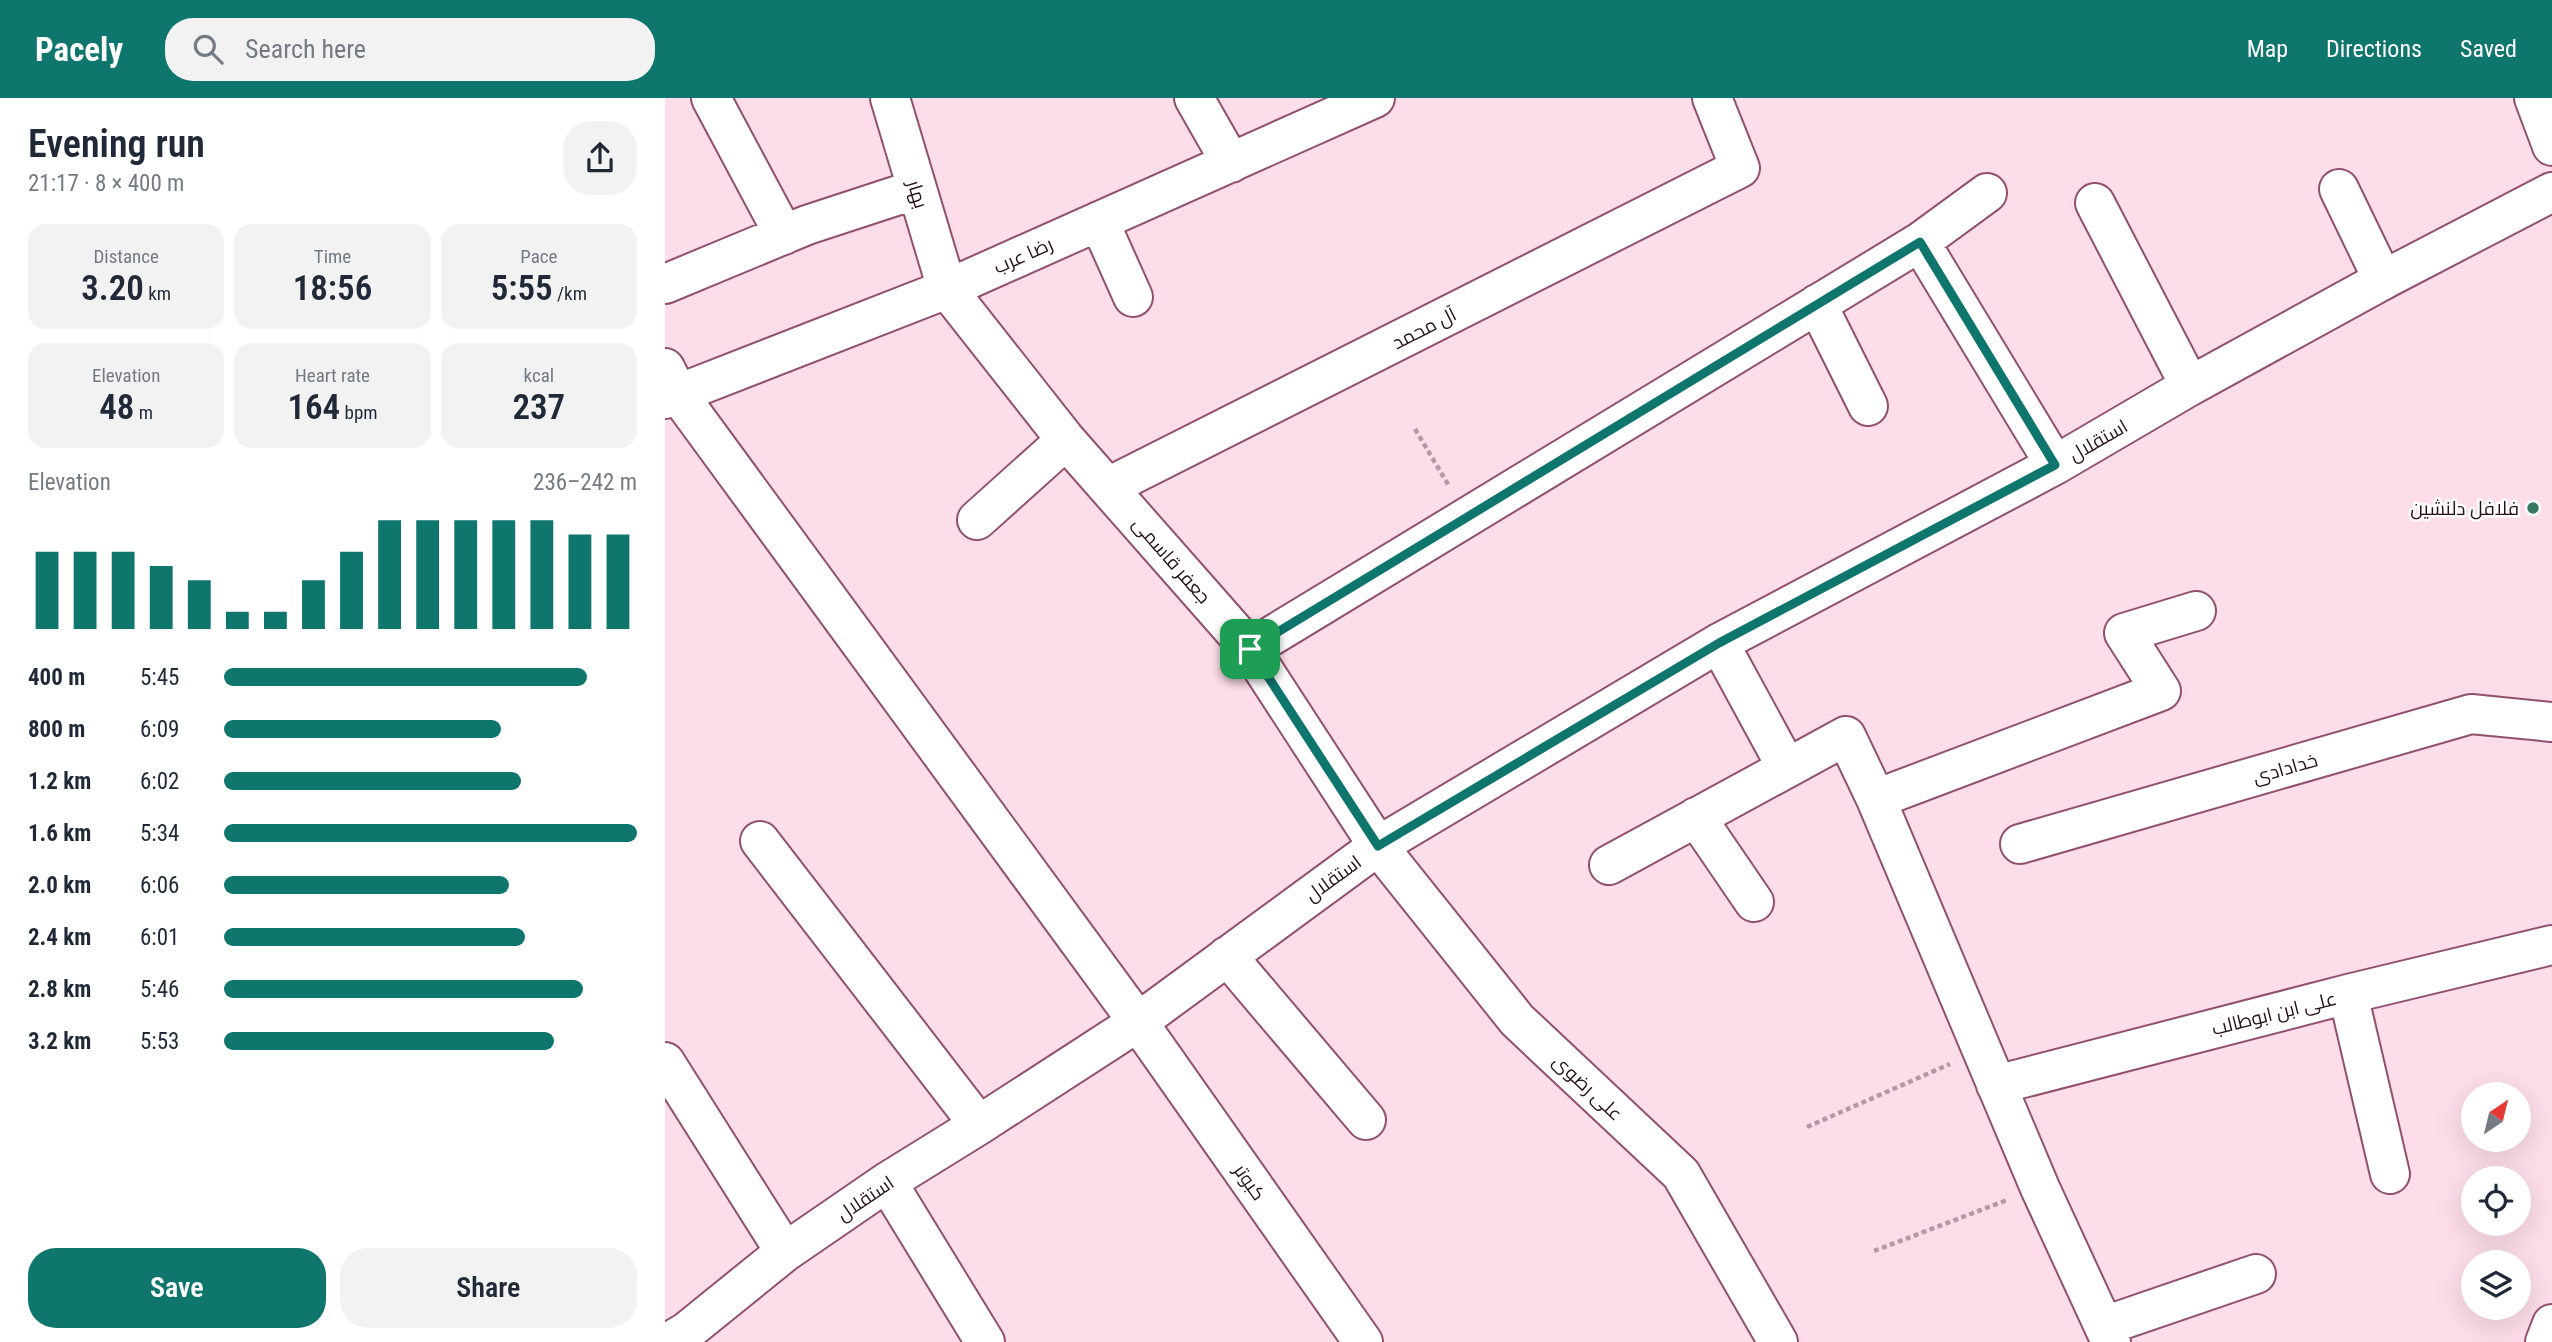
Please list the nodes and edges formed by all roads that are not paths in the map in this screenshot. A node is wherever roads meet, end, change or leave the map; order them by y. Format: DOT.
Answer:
graph roads {
  1 [pos="711,98"];
  2 [pos="890,98"];
  3 [pos="1194,98"];
  4 [pos="1375,98"];
  5 [pos="1713,98"];
  6 [pos="2534,98"];
  7 [pos="2552,146"];
  8 [pos="1231,163"];
  9 [pos="917,189"];
  10 [pos="2339,189"];
  11 [pos="2552,192"];
  12 [pos="1987,193"];
  13 [pos="2095,203"];
  14 [pos="1099,221"];
  15 [pos="784,235"];
  16 [pos="1920,242"];
  17 [pos="2383,280"];
  18 [pos="665,284"];
  19 [pos="947,289"];
  20 [pos="1133,297"];
  21 [pos="1818,304"];
  22 [pos="2190,386"];
  23 [pos="669,387"];
  24 [pos="1868,407"];
  25 [pos="1066,440"];
  26 [pos="2055,465"];
  27 [pos="1108,487"];
  28 [pos="977,520"];
  29 [pos="2196,611"];
  30 [pos="1719,643"];
  31 [pos="1250,649"];
  32 [pos="2552,722"];
  33 [pos="1787,768"];
  34 [pos="1877,799"];
  35 [pos="1696,817"];
  36 [pos="760,841"];
  37 [pos="2020,844"];
  38 [pos="1378,846"];
  39 [pos="1609,865"];
  40 [pos="1754,902"];
  41 [pos="2552,945"];
  42 [pos="1227,956"];
  43 [pos="2348,994"];
  44 [pos="1137,1021"];
  45 [pos="665,1062"];
  46 [pos="1989,1068"];
  47 [pos="1366,1120"];
  48 [pos="979,1125"];
  49 [pos="2390,1174"];
  50 [pos="887,1182"];
  51 [pos="785,1252"];
  52 [pos="2256,1274"];
  53 [pos="2552,1324"];
  54 [pos="2108,1334"];
  55 [pos="682,1339"];
  56 [pos="1773,1341"];
  57 [pos="985,1342"];
  58 [pos="1363,1342"];
  59 [pos="2545,1342"];
  1 -- 15 [label="street"];
  2 -- 9 [label="street, بهار"];
  3 -- 8 [label="street"];
  4 -- 8 [label="street, رضا عرب"];
  5 -- 27 [label="street, آل محمد"];
  6 -- 7 [label="street"];
  8 -- 14 [label="street, رضا عرب"];
  9 -- 15 [label="street"];
  9 -- 19 [label="street, بهار"];
  10 -- 17 [label="street"];
  11 -- 17 [label="street, استقلال"];
  12 -- 16 [label="street"];
  13 -- 22 [label="street"];
  14 -- 19 [label="street, رضا عرب"];
  14 -- 20 [label="street"];
  15 -- 18 [label="street"];
  16 -- 21 [label="street"];
  16 -- 26 [label="street"];
  17 -- 22 [label="street, استقلال"];
  19 -- 23 [label="street, رضا عرب"];
  19 -- 25 [label="street, جعفر قاسمی"];
  21 -- 24 [label="street"];
  21 -- 31 [label="street"];
  22 -- 26 [label="street, استقلال"];
  23 -- 44 [label="street, کبوتر"];
  25 -- 27 [label="street, جعفر قاسمی"];
  25 -- 28 [label="street"];
  26 -- 30 [label="street, استقلال"];
  27 -- 31 [label="street, جعفر قاسمی"];
  29 -- 34 [label="street"];
  30 -- 33 [label="street"];
  30 -- 38 [label="street, استقلال"];
  31 -- 38 [label="street, جعفر قاسمی"];
  32 -- 37 [label="street, خدادادی"];
  33 -- 34 [label="street"];
  33 -- 35 [label="street"];
  34 -- 46 [label="street"];
  35 -- 39 [label="street"];
  35 -- 40 [label="street"];
  36 -- 48 [label="street"];
  38 -- 42 [label="street, استقلال"];
  38 -- 56 [label="street, علی رضوی"];
  41 -- 43 [label="street, علی ابن ابوطالب"];
  42 -- 44 [label="street, استقلال"];
  42 -- 47 [label="street"];
  43 -- 46 [label="street, علی ابن ابوطالب"];
  43 -- 49 [label="street"];
  44 -- 48 [label="street, استقلال"];
  44 -- 58 [label="street, کبوتر"];
  45 -- 51 [label="street"];
  46 -- 54 [label="street"];
  48 -- 50 [label="street, استقلال"];
  50 -- 51 [label="street, استقلال"];
  50 -- 57 [label="street"];
  51 -- 55 [label="street, استقلال"];
  52 -- 54 [label="street"];
  53 -- 59 [label="street"];
}
